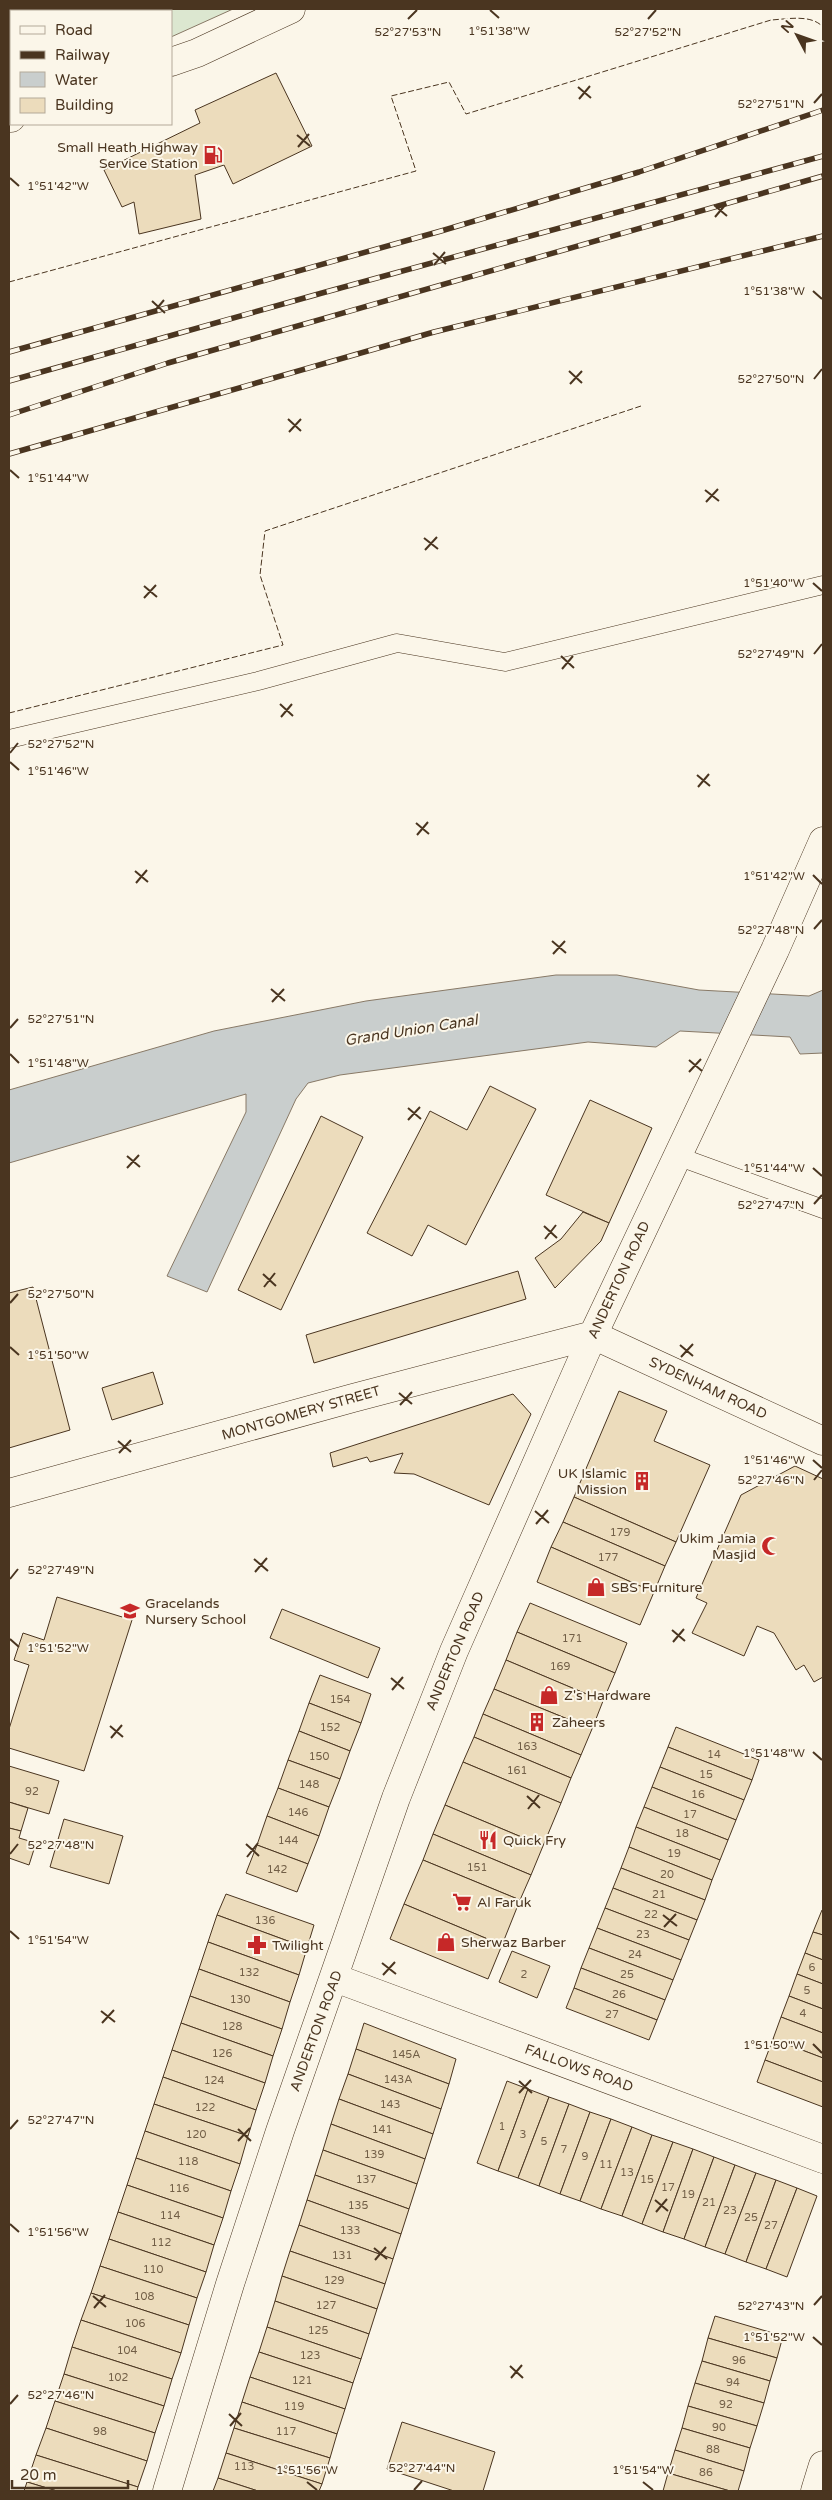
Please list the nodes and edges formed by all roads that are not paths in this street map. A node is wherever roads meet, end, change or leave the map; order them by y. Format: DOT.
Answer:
graph roads {
  1 [pos="291,9"];
  2 [pos="172,62"];
  3 [pos="823,585"];
  4 [pos="9,739"];
  5 [pos="822,846"];
  6 [pos="677,1156"];
  7 [pos="823,1209"];
  8 [pos="593,1335"];
  9 [pos="823,1441"];
  10 [pos="9,1493"];
  11 [pos="335,1978"];
  12 [pos="823,2159"];
  13 [pos="823,2465"];
  14 [pos="167,2491"];
  15 [pos="815,2491"];
  1 -- 2 [label="main road"];
  3 -- 4 [label="lane"];
  5 -- 6 [label="main road, ANDERTON ROAD"];
  6 -- 7 [label="lane"];
  6 -- 8 [label="main road, ANDERTON ROAD"];
  8 -- 9 [label="main road, SYDENHAM ROAD"];
  8 -- 10 [label="main road, MONTGOMERY STREET"];
  8 -- 11 [label="main road, ANDERTON ROAD"];
  11 -- 12 [label="main road, FALLOWS ROAD"];
  11 -- 14 [label="main road, ANDERTON ROAD"];
  13 -- 15 [label="main road"];
}
